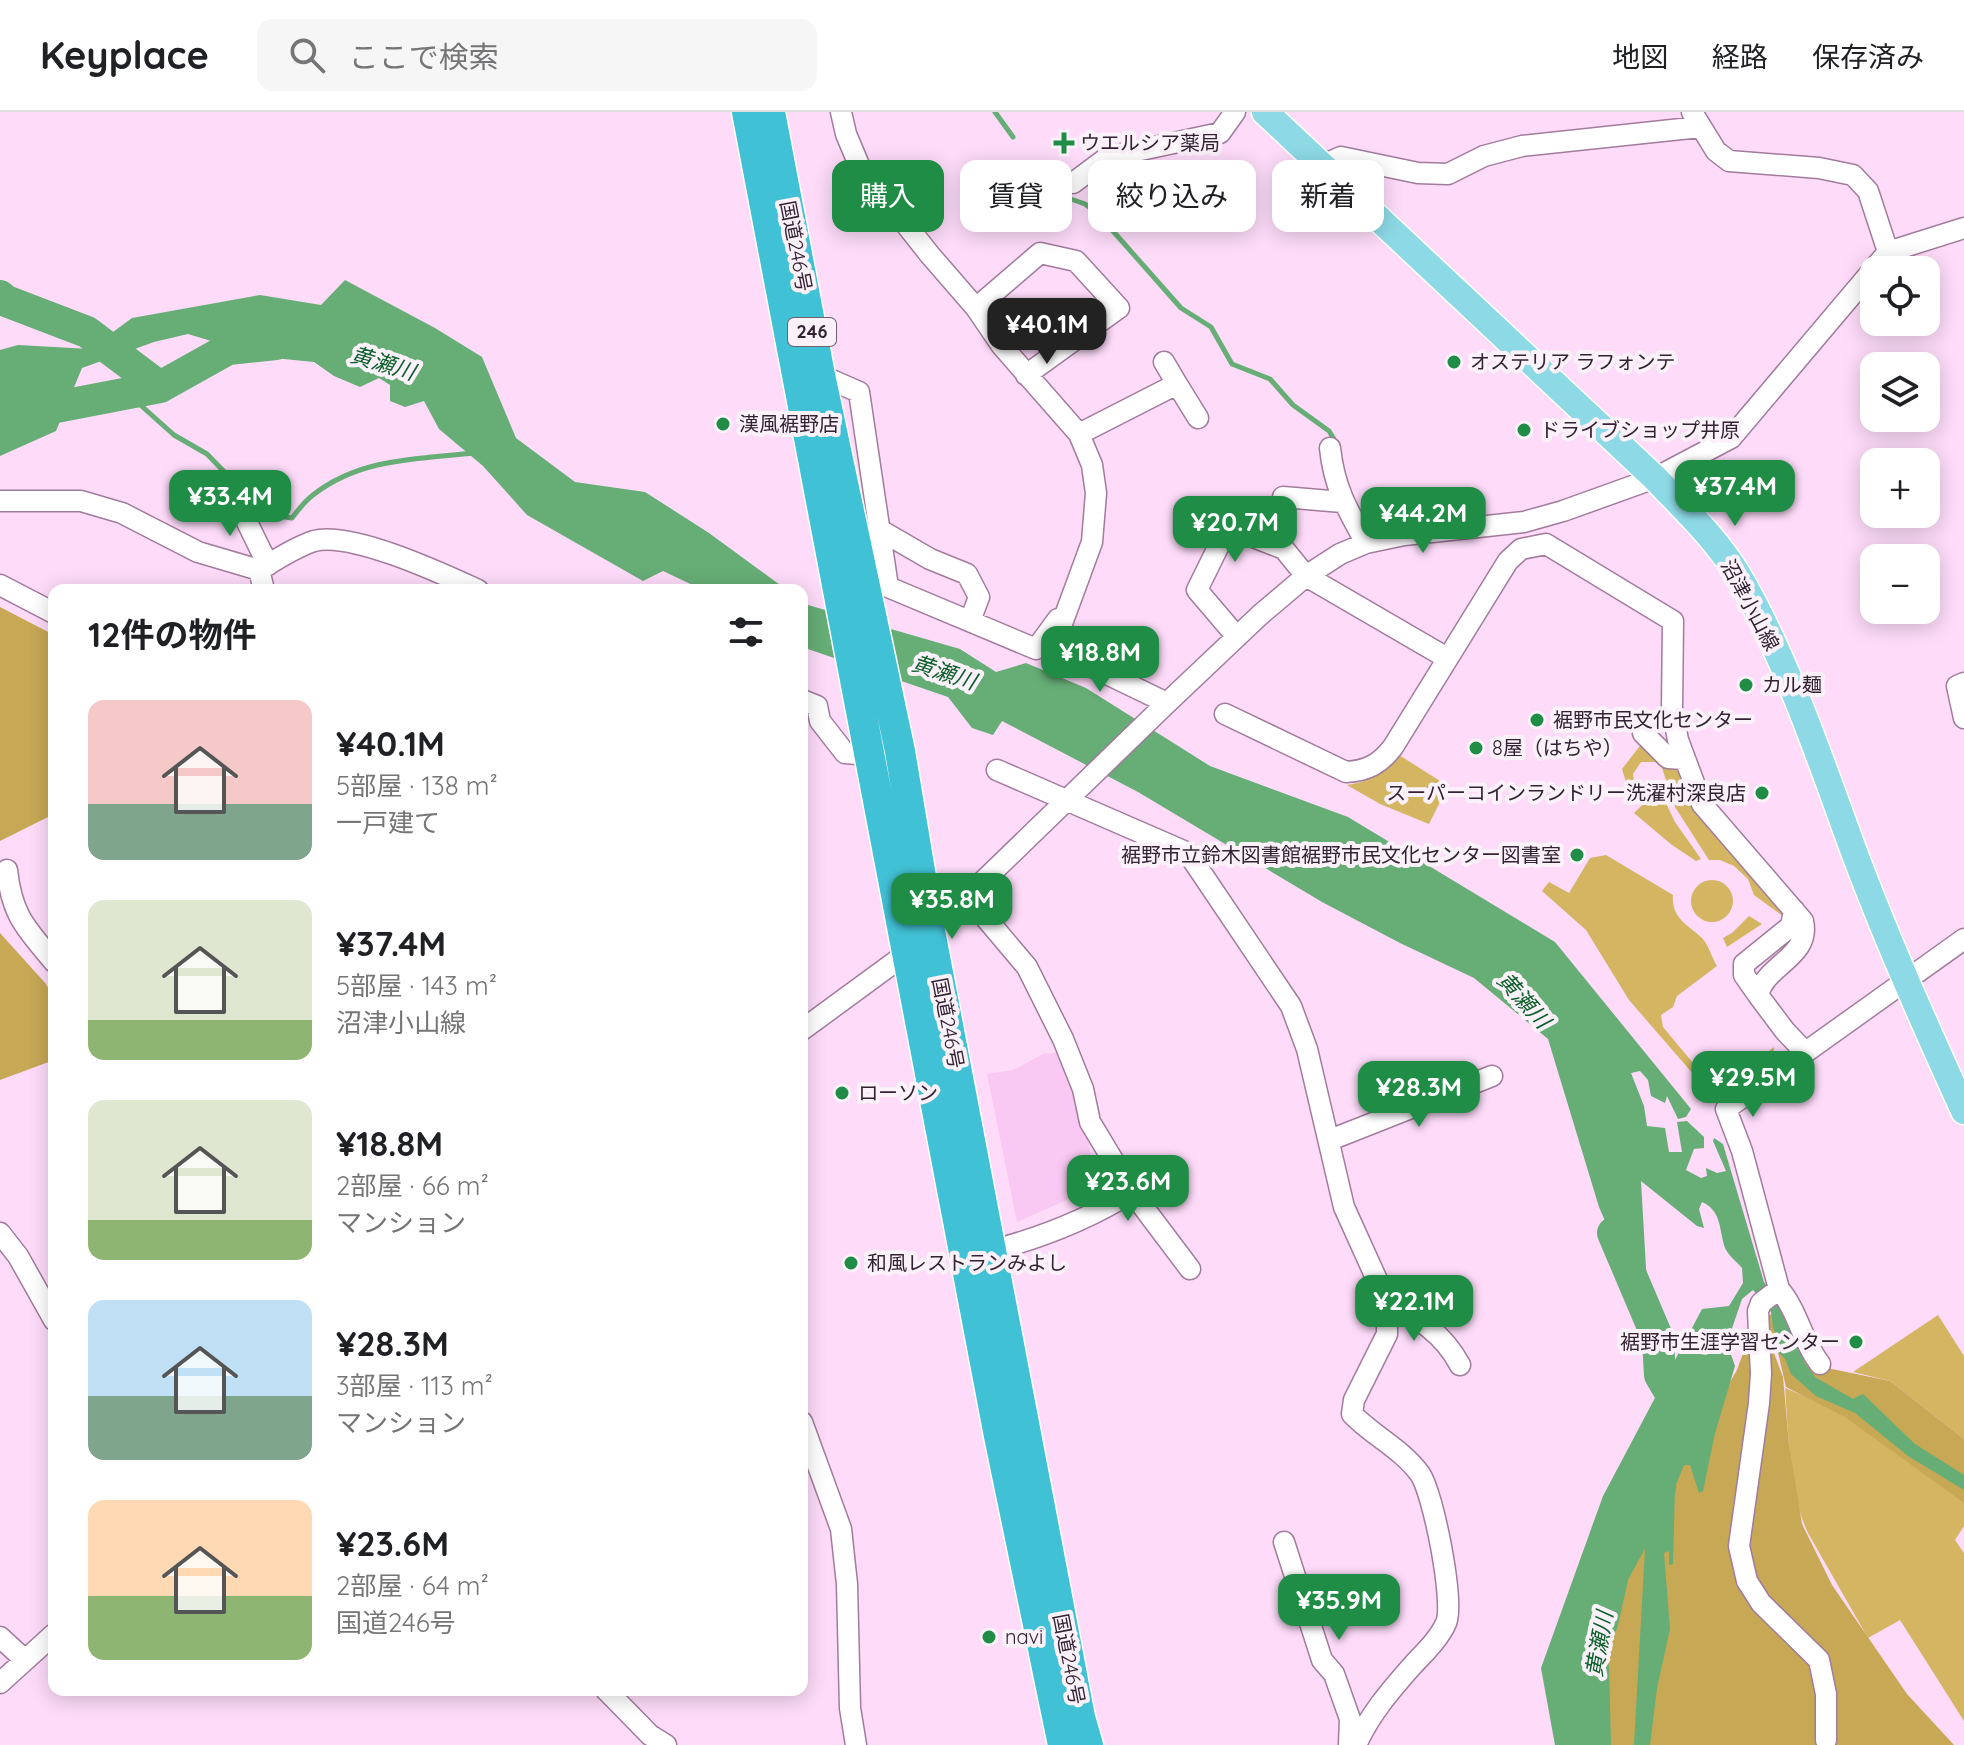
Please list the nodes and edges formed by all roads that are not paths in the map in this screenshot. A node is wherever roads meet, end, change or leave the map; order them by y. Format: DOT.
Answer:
graph roads {
  1 [pos="747,112"];
  2 [pos="770,112"];
  3 [pos="841,112"];
  4 [pos="1235,112"];
  5 [pos="1265,112"];
  6 [pos="1696,120"];
  7 [pos="1318,160"];
  8 [pos="1334,160"];
  9 [pos="1355,160"];
  10 [pos="1384,166"];
  11 [pos="1072,183"];
  12 [pos="1384,223"];
  13 [pos="1964,228"];
  14 [pos="1888,252"];
  15 [pos="976,308"];
  16 [pos="1164,362"];
  17 [pos="820,375"];
  18 [pos="1026,375"];
  19 [pos="1177,384"];
  20 [pos="1198,418"];
  21 [pos="1079,434"];
  22 [pos="1330,448"];
  23 [pos="1655,478"];
  24 [pos="222,490"];
  25 [pos="1283,497"];
  26 [pos="0,501"];
  27 [pos="1342,502"];
  28 [pos="880,530"];
  29 [pos="1366,543"];
  30 [pos="843,549"];
  31 [pos="264,575"];
  32 [pos="1306,576"];
  33 [pos="465,584"];
  34 [pos="0,585"];
  35 [pos="1068,609"];
  36 [pos="48,610"];
  37 [pos="970,621"];
  38 [pos="1237,637"];
  39 [pos="1447,658"];
  40 [pos="1964,683"];
  41 [pos="808,702"];
  42 [pos="1167,703"];
  43 [pos="1225,714"];
  44 [pos="1964,718"];
  45 [pos="1643,733"];
  46 [pos="870,755"];
  47 [pos="1684,759"];
  48 [pos="997,770"];
  49 [pos="1066,800"];
  50 [pos="7,870"];
  51 [pos="968,897"];
  52 [pos="930,931"];
  53 [pos="1964,939"];
  54 [pos="907,953"];
  55 [pos="48,955"];
  56 [pos="1905,981"];
  57 [pos="808,1026"];
  58 [pos="1805,1052"];
  59 [pos="1492,1076"];
  60 [pos="1964,1111"];
  61 [pos="1330,1140"];
  62 [pos="1132,1192"];
  63 [pos="0,1233"];
  64 [pos="990,1251"];
  65 [pos="1190,1269"];
  66 [pos="1771,1295"];
  67 [pos="1387,1302"];
  68 [pos="48,1309"];
  69 [pos="1820,1364"];
  70 [pos="1460,1365"];
  71 [pos="808,1438"];
  72 [pos="1284,1542"];
  73 [pos="0,1637"];
  74 [pos="48,1639"];
  75 [pos="25,1660"];
  76 [pos="0,1683"];
  77 [pos="612,1696"];
  78 [pos="1823,1743"];
  79 [pos="666,1745"];
  80 [pos="856,1745"];
  81 [pos="1062,1745"];
  82 [pos="1088,1745"];
  83 [pos="1349,1745"];
  84 [pos="1356,1745"];
  1 -- 30 [label="highway, 国道246号 / 246"];
  2 -- 17 [label="highway, 国道246号 / 246"];
  3 -- 15 [label="street"];
  4 -- 11 [label="street"];
  5 -- 7 [label="main road, 沼津小山線"];
  6 -- 10 [label="street"];
  6 -- 14 [label="street"];
  8 -- 9 [label="street"];
  12 -- 23 [label="main road, 沼津小山線"];
  13 -- 14 [label="street"];
  14 -- 23 [label="street"];
  15 -- 18 [label="street"];
  15 -- 18 [label="street"];
  16 -- 19 [label="street"];
  17 -- 28 [label="street"];
  17 -- 30 [label="highway, 国道246号 / 246"];
  18 -- 21 [label="street"];
  19 -- 20 [label="street"];
  19 -- 21 [label="street"];
  21 -- 35 [label="street"];
  22 -- 27 [label="street"];
  23 -- 29 [label="street"];
  23 -- 56 [label="main road, 沼津小山線"];
  24 -- 31 [label="street"];
  25 -- 27 [label="street"];
  26 -- 31 [label="street"];
  27 -- 29 [label="street"];
  28 -- 37 [label="street"];
  28 -- 37 [label="street"];
  29 -- 32 [label="street"];
  30 -- 46 [label="highway, 国道246号 / 246"];
  30 -- 52 [label="highway, 国道246号 / 246"];
  31 -- 33 [label="street"];
  32 -- 38 [label="street"];
  32 -- 38 [label="street"];
  32 -- 39 [label="street"];
  34 -- 36 [label="street"];
  35 -- 37 [label="street"];
  35 -- 42 [label="street"];
  38 -- 42 [label="street"];
  39 -- 43 [label="street"];
  39 -- 47 [label="street"];
  40 -- 44 [label="street"];
  41 -- 46 [label="street"];
  42 -- 49 [label="street"];
  45 -- 47 [label="street"];
  46 -- 54 [label="highway, 国道246号 / 246"];
  47 -- 58 [label="street"];
  48 -- 49 [label="street"];
  49 -- 51 [label="street"];
  49 -- 61 [label="street"];
  50 -- 55 [label="street"];
  51 -- 52 [label="street"];
  51 -- 62 [label="street"];
  52 -- 54 [label="street"];
  52 -- 64 [label="highway, 国道246号 / 246"];
  53 -- 56 [label="street"];
  54 -- 57 [label="street"];
  54 -- 81 [label="highway, 国道246号 / 246"];
  56 -- 58 [label="street"];
  56 -- 60 [label="main road, 沼津小山線"];
  58 -- 66 [label="street"];
  59 -- 61 [label="street"];
  61 -- 67 [label="street"];
  62 -- 64 [label="street"];
  62 -- 65 [label="street"];
  63 -- 68 [label="street"];
  64 -- 82 [label="highway, 国道246号 / 246"];
  66 -- 69 [label="street"];
  66 -- 78 [label="street"];
  67 -- 70 [label="street"];
  67 -- 84 [label="street"];
  71 -- 80 [label="street"];
  72 -- 83 [label="street"];
  73 -- 75 [label="street"];
  74 -- 75 [label="street"];
  75 -- 76 [label="street"];
  77 -- 79 [label="street"];
}
